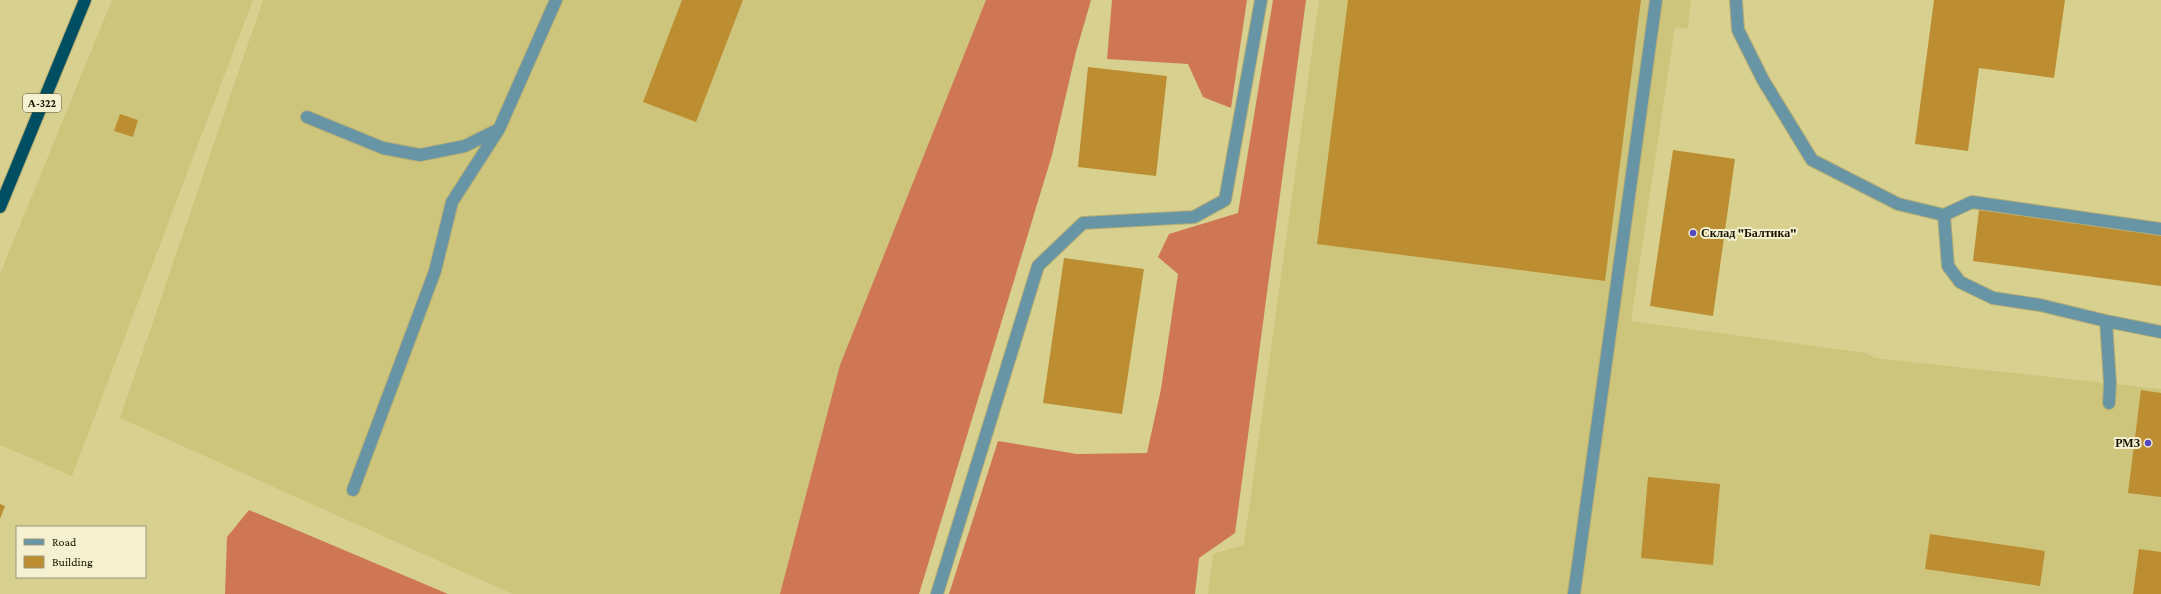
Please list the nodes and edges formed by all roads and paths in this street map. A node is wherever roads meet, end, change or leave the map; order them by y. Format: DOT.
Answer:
graph roads {
  1 [pos="85,0"];
  2 [pos="556,0"];
  3 [pos="1260,0"];
  4 [pos="1656,0"];
  5 [pos="1736,0"];
  6 [pos="307,117"];
  7 [pos="498,129"];
  8 [pos="0,207"];
  9 [pos="1944,215"];
  10 [pos="2161,229"];
  11 [pos="2106,321"];
  12 [pos="2161,332"];
  13 [pos="2109,403"];
  14 [pos="353,490"];
  15 [pos="937,594"];
  16 [pos="1574,594"];
  1 -- 8 [label="highway, А-322"];
  2 -- 7 [label="street"];
  3 -- 15 [label="street"];
  4 -- 16 [label="street"];
  5 -- 9 [label="street"];
  6 -- 7 [label="street"];
  7 -- 14 [label="street"];
  9 -- 10 [label="street"];
  9 -- 11 [label="street"];
  11 -- 12 [label="street"];
  11 -- 13 [label="street"];
}
